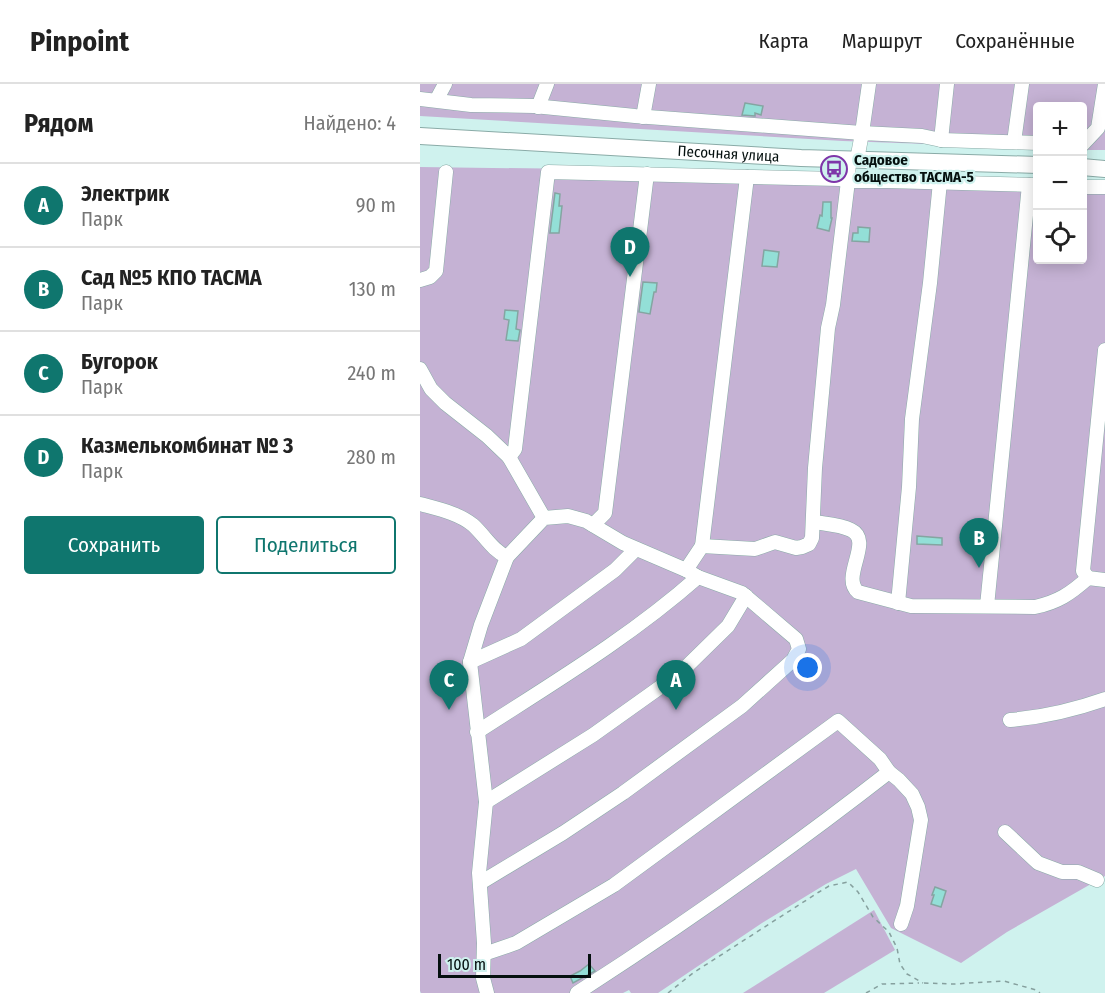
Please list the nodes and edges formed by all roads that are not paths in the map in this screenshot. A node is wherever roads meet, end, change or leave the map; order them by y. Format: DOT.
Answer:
graph roads {
  1 [pos="445,84"];
  2 [pos="547,84"];
  3 [pos="649,84"];
  4 [pos="869,84"];
  5 [pos="947,84"];
  6 [pos="1022,84"];
  7 [pos="1105,84"];
  8 [pos="438,97"];
  9 [pos="420,99"];
  10 [pos="538,107"];
  11 [pos="643,117"];
  12 [pos="862,133"];
  13 [pos="420,136"];
  14 [pos="941,140"];
  15 [pos="1087,140"];
  16 [pos="1014,142"];
  17 [pos="1033,143"];
  18 [pos="853,160"];
  19 [pos="1033,165"];
  20 [pos="1087,167"];
  21 [pos="1105,168"];
  22 [pos="446,172"];
  23 [pos="647,174"];
  24 [pos="747,177"];
  25 [pos="848,181"];
  26 [pos="940,182"];
  27 [pos="1033,185"];
  28 [pos="1087,187"];
  29 [pos="1105,187"];
  30 [pos="1033,194"];
  31 [pos="420,280"];
  32 [pos="1105,350"];
  33 [pos="420,369"];
  34 [pos="509,457"];
  35 [pos="420,504"];
  36 [pos="544,518"];
  37 [pos="814,522"];
  38 [pos="593,525"];
  39 [pos="702,546"];
  40 [pos="636,549"];
  41 [pos="507,557"];
  42 [pos="692,573"];
  43 [pos="1088,578"];
  44 [pos="1105,580"];
  45 [pos="746,596"];
  46 [pos="898,603"];
  47 [pos="987,606"];
  48 [pos="470,662"];
  49 [pos="1105,699"];
  50 [pos="1010,720"];
  51 [pos="477,732"];
  52 [pos="889,772"];
  53 [pos="486,802"];
  54 [pos="1005,832"];
  55 [pos="1097,880"];
  56 [pos="480,883"];
  57 [pos="901,924"];
  58 [pos="484,954"];
  59 [pos="487,993"];
  60 [pos="578,993"];
  1 -- 8 [label="street"];
  2 -- 10 [label="street"];
  3 -- 11 [label="street"];
  4 -- 12 [label="street"];
  5 -- 14 [label="street"];
  6 -- 16 [label="street"];
  7 -- 15 [label="street"];
  9 -- 10 [label="street"];
  10 -- 11 [label="street"];
  11 -- 12 [label="street"];
  12 -- 14 [label="street"];
  12 -- 18 [label="street"];
  13 -- 18 [label="main road, Песочная улица"];
  14 -- 16 [label="street"];
  16 -- 17 [label="street"];
  18 -- 19 [label="main road, Песочная улица"];
  18 -- 25 [label="street"];
  20 -- 21 [label="main road"];
  22 -- 31 [label="street"];
  23 -- 24 [label="street"];
  23 -- 34 [label="street"];
  23 -- 38 [label="street"];
  24 -- 25 [label="street"];
  24 -- 39 [label="street"];
  25 -- 26 [label="street"];
  25 -- 37 [label="street"];
  26 -- 27 [label="street"];
  26 -- 46 [label="street"];
  28 -- 29 [label="street"];
  30 -- 47 [label="street"];
  32 -- 43 [label="street"];
  33 -- 34 [label="street"];
  34 -- 36 [label="street"];
  35 -- 41 [label="street"];
  36 -- 38 [label="street"];
  36 -- 41 [label="street"];
  37 -- 39 [label="street"];
  37 -- 46 [label="street"];
  38 -- 40 [label="street"];
  39 -- 42 [label="street"];
  40 -- 42 [label="street"];
  40 -- 48 [label="street"];
  41 -- 48 [label="street"];
  42 -- 45 [label="street"];
  42 -- 51 [label="street"];
  43 -- 44 [label="street"];
  43 -- 47 [label="street"];
  45 -- 53 [label="street"];
  45 -- 56 [label="street"];
  46 -- 47 [label="street"];
  48 -- 51 [label="street"];
  49 -- 50 [label="street"];
  51 -- 53 [label="street"];
  52 -- 57 [label="street"];
  52 -- 58 [label="street"];
  52 -- 60 [label="street"];
  53 -- 56 [label="street"];
  54 -- 55 [label="street"];
  56 -- 58 [label="street"];
  58 -- 59 [label="street"];
}
